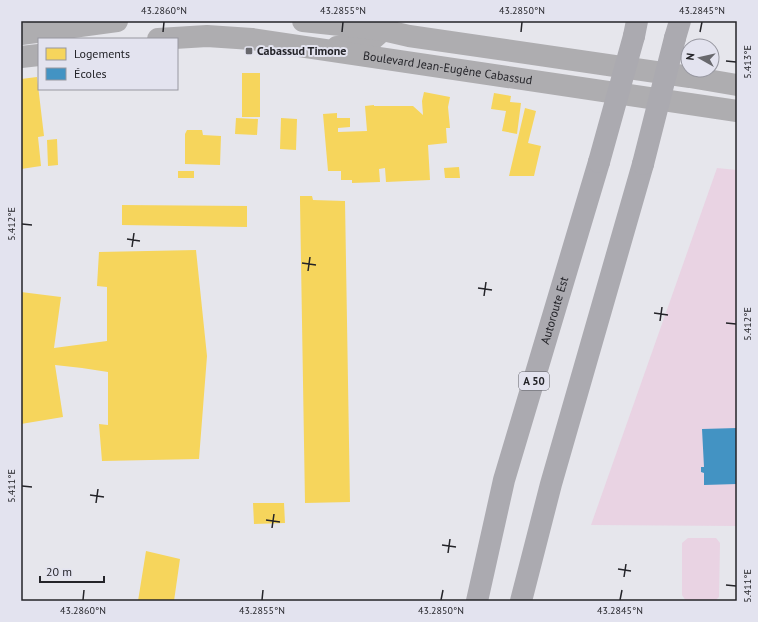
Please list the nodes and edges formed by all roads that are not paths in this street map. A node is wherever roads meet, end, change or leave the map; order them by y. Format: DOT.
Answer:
graph roads {
  1 [pos="310,21"];
  2 [pos="383,26"];
  3 [pos="114,27"];
  4 [pos="636,28"];
  5 [pos="678,29"];
  6 [pos="21,34"];
  7 [pos="174,38"];
  8 [pos="310,48"];
  9 [pos="38,55"];
  10 [pos="21,57"];
  11 [pos="737,85"];
  12 [pos="737,110"];
  13 [pos="477,601"];
  14 [pos="521,601"];
  1 -- 2 [label="street"];
  2 -- 8 [label="street"];
  2 -- 11 [label="street"];
  3 -- 6 [label="street"];
  4 -- 13 [label="highway, Autoroute Est / A 50, bridge"];
  5 -- 14 [label="highway, bridge"];
  7 -- 8 [label="street, Boulevard Jean-Eugène Cabassud"];
  8 -- 12 [label="street, Boulevard Jean-Eugène Cabassud"];
  9 -- 10 [label="street"];
}
